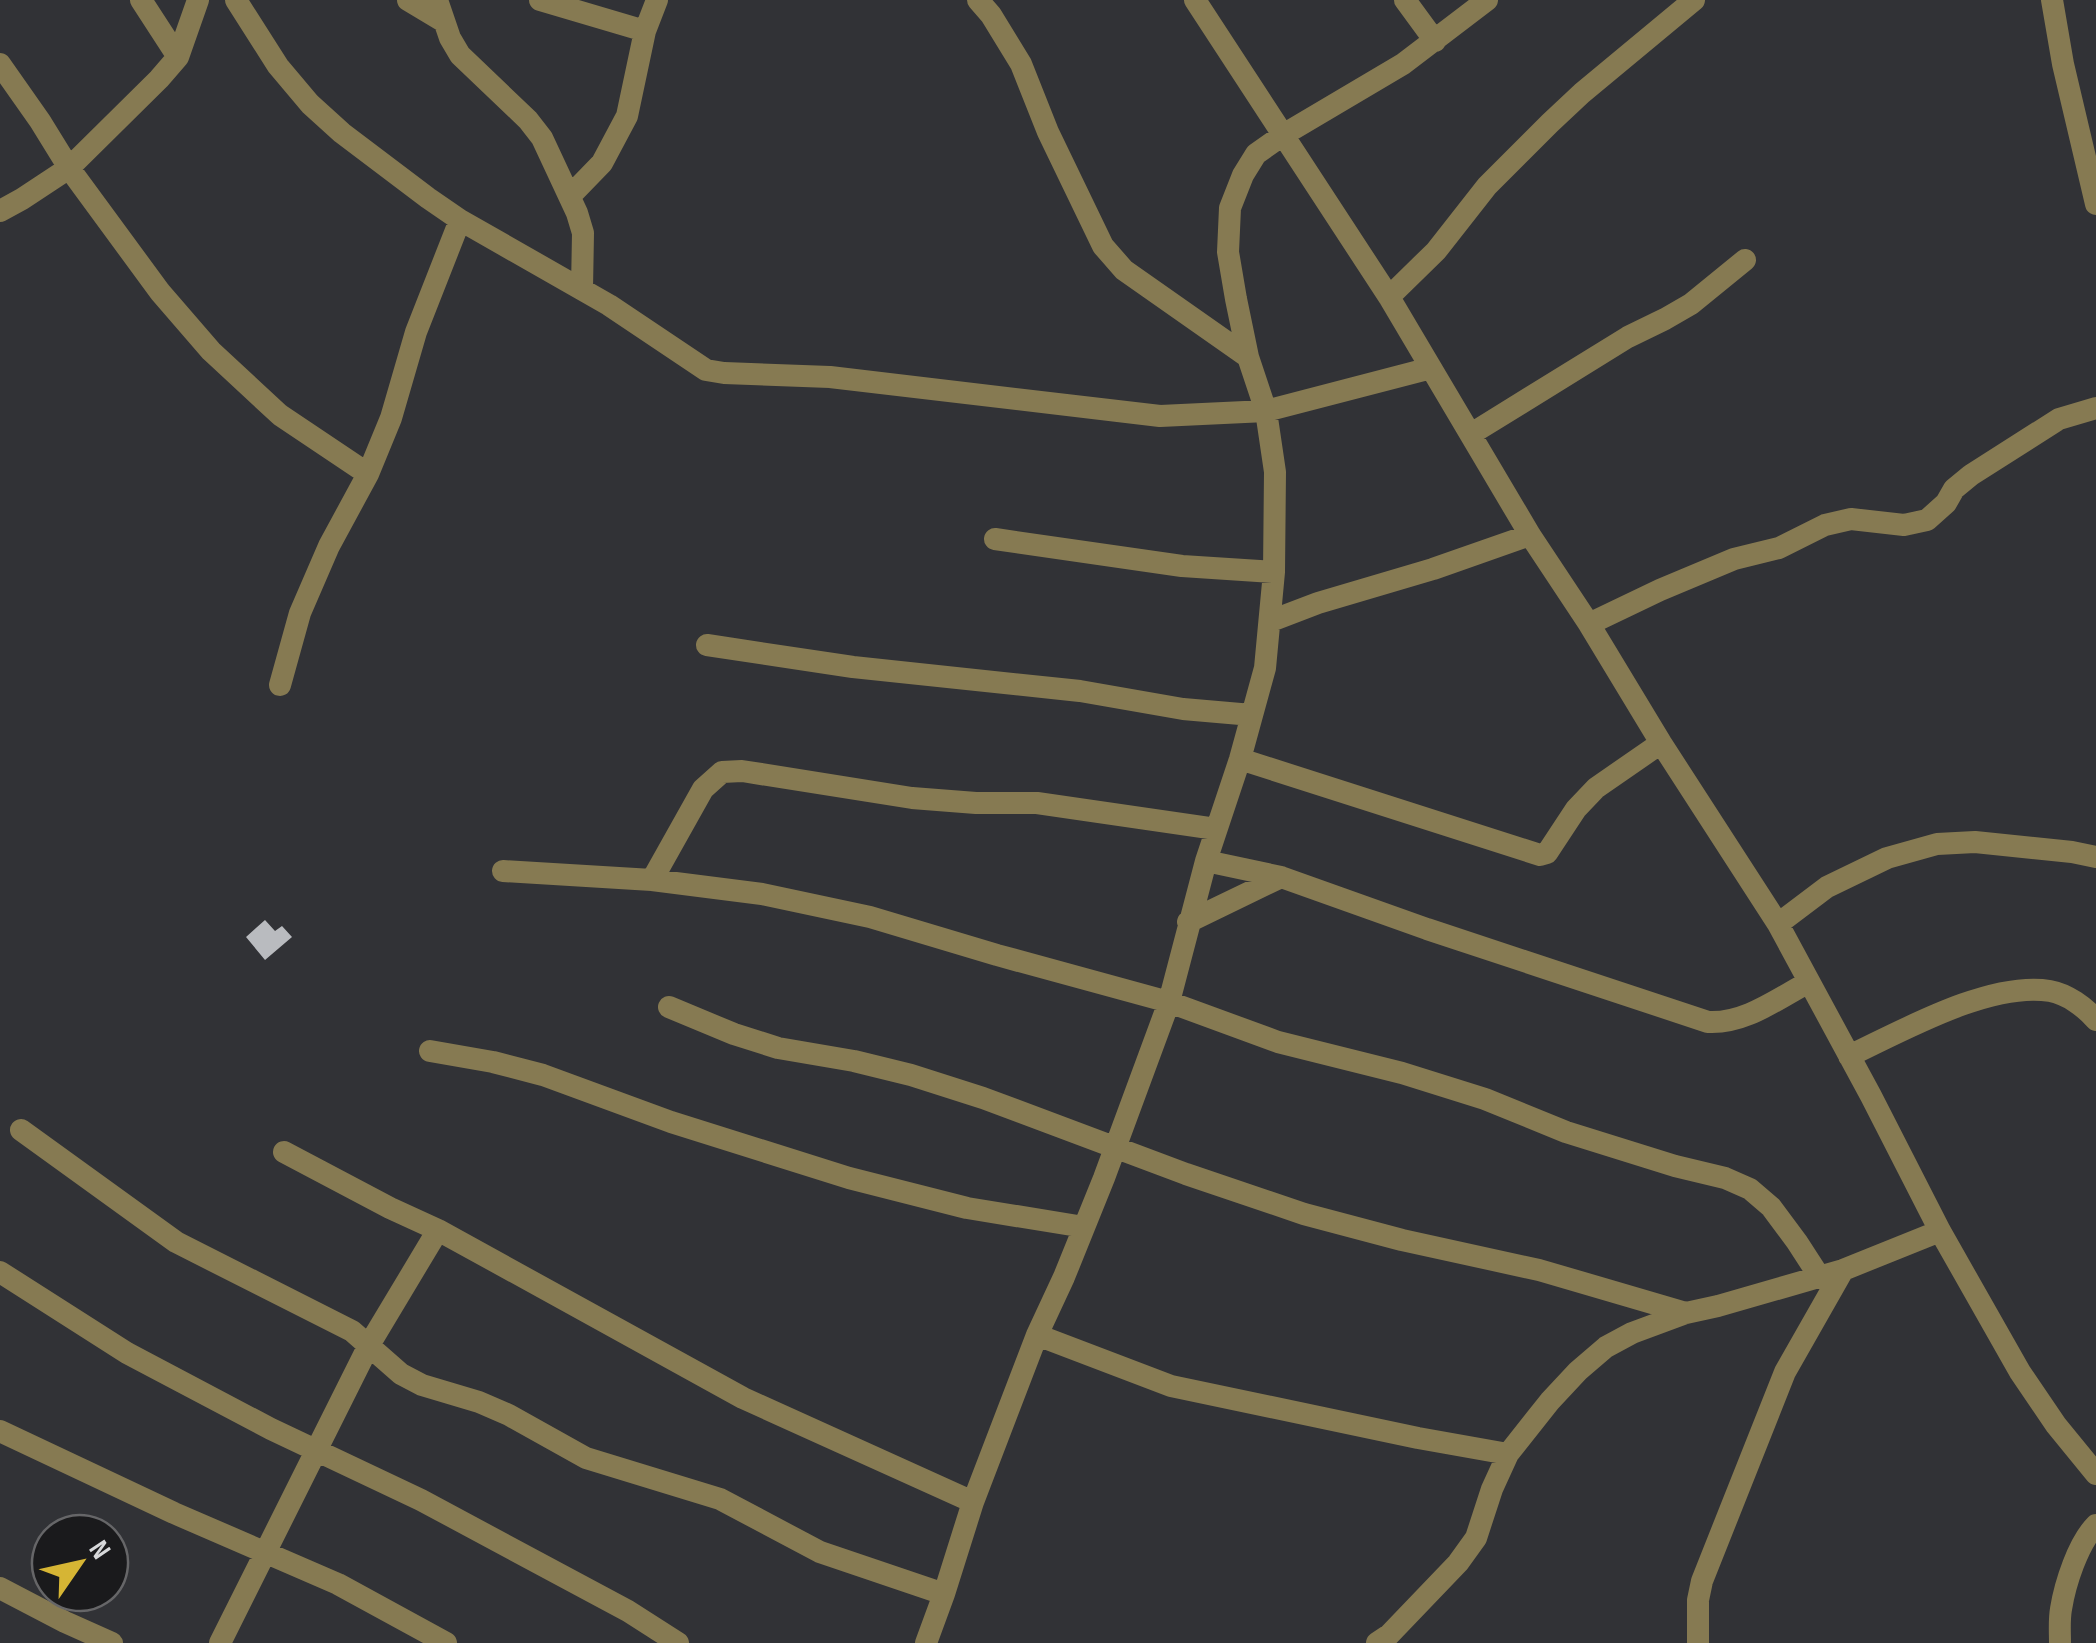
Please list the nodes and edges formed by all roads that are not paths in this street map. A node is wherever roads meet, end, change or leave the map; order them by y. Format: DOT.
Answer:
graph roads {
  1 [pos="141,0"];
  2 [pos="198,0"];
  3 [pos="236,0"];
  4 [pos="408,0"];
  5 [pos="540,0"];
  6 [pos="657,0"];
  7 [pos="978,0"];
  8 [pos="1195,0"];
  9 [pos="1405,0"];
  10 [pos="1487,0"];
  11 [pos="1694,0"];
  12 [pos="2052,0"];
  13 [pos="440,10"];
  14 [pos="645,30"];
  15 [pos="1435,41"];
  16 [pos="178,57"];
  17 [pos="4,77"];
  18 [pos="1283,136"];
  19 [pos="68,168"];
  20 [pos="570,196"];
  21 [pos="2096,204"];
  22 [pos="0,211"];
  23 [pos="460,220"];
  24 [pos="1746,260"];
  25 [pos="582,289"];
  26 [pos="1388,297"];
  27 [pos="1248,358"];
  28 [pos="1431,368"];
  29 [pos="2096,408"];
  30 [pos="1266,411"];
  31 [pos="1471,434"];
  32 [pos="368,474"];
  33 [pos="1530,535"];
  34 [pos="994,539"];
  35 [pos="1274,572"];
  36 [pos="1271,621"];
  37 [pos="1589,624"];
  38 [pos="707,645"];
  39 [pos="280,685"];
  40 [pos="1252,715"];
  41 [pos="1661,743"];
  42 [pos="1240,760"];
  43 [pos="1216,829"];
  44 [pos="2096,858"];
  45 [pos="1206,860"];
  46 [pos="503,871"];
  47 [pos="1281,877"];
  48 [pos="652,880"];
  49 [pos="1188,922"];
  50 [pos="1778,924"];
  51 [pos="1809,982"];
  52 [pos="1168,1002"];
  53 [pos="669,1008"];
  54 [pos="2096,1020"];
  55 [pos="430,1051"];
  56 [pos="1850,1056"];
  57 [pos="21,1130"];
  58 [pos="1115,1148"];
  59 [pos="284,1152"];
  60 [pos="1084,1227"];
  61 [pos="438,1230"];
  62 [pos="1940,1231"];
  63 [pos="1843,1270"];
  64 [pos="0,1272"];
  65 [pos="1819,1276"];
  66 [pos="1686,1313"];
  67 [pos="1037,1335"];
  68 [pos="369,1345"];
  69 [pos="0,1431"];
  70 [pos="316,1451"];
  71 [pos="1508,1454"];
  72 [pos="2096,1474"];
  73 [pos="972,1502"];
  74 [pos="2096,1525"];
  75 [pos="266,1551"];
  76 [pos="0,1588"];
  77 [pos="944,1594"];
  78 [pos="112,1643"];
  79 [pos="220,1643"];
  80 [pos="446,1643"];
  81 [pos="678,1643"];
  82 [pos="926,1643"];
  83 [pos="1377,1643"];
  84 [pos="1698,1643"];
  85 [pos="2060,1643"];
  1 -- 16 [label="street"];
  2 -- 16 [label="street"];
  3 -- 23 [label="street"];
  4 -- 13 [label="street"];
  5 -- 14 [label="street"];
  6 -- 14 [label="street"];
  7 -- 27 [label="street"];
  8 -- 18 [label="street"];
  9 -- 15 [label="street"];
  10 -- 15 [label="street"];
  11 -- 26 [label="street"];
  12 -- 21 [label="street"];
  13 -- 20 [label="street"];
  14 -- 20 [label="street"];
  15 -- 18 [label="street"];
  16 -- 19 [label="street"];
  17 -- 19 [label="street"];
  18 -- 26 [label="street"];
  18 -- 27 [label="street"];
  19 -- 22 [label="street"];
  19 -- 32 [label="street"];
  20 -- 25 [label="street"];
  23 -- 25 [label="street"];
  23 -- 32 [label="street"];
  24 -- 31 [label="street"];
  25 -- 30 [label="street"];
  26 -- 28 [label="street"];
  27 -- 30 [label="street"];
  28 -- 30 [label="street"];
  28 -- 31 [label="street"];
  29 -- 37 [label="street"];
  30 -- 35 [label="street"];
  31 -- 33 [label="street"];
  32 -- 39 [label="street"];
  33 -- 36 [label="street"];
  33 -- 37 [label="street"];
  34 -- 35 [label="street"];
  35 -- 36 [label="street"];
  36 -- 40 [label="street"];
  37 -- 41 [label="street"];
  38 -- 40 [label="street"];
  40 -- 42 [label="street"];
  41 -- 42 [label="street"];
  41 -- 50 [label="street"];
  42 -- 43 [label="street"];
  43 -- 45 [label="street"];
  43 -- 48 [label="street"];
  44 -- 50 [label="street"];
  45 -- 47 [label="street"];
  45 -- 49 [label="street"];
  46 -- 48 [label="street"];
  47 -- 49 [label="street"];
  47 -- 51 [label="street"];
  48 -- 52 [label="street"];
  49 -- 52 [label="street"];
  50 -- 51 [label="street"];
  51 -- 56 [label="street"];
  52 -- 58 [label="street"];
  52 -- 65 [label="street"];
  53 -- 58 [label="street"];
  54 -- 56 [label="street"];
  55 -- 60 [label="street"];
  56 -- 62 [label="street"];
  57 -- 68 [label="street"];
  58 -- 60 [label="street"];
  58 -- 66 [label="street"];
  59 -- 61 [label="street"];
  60 -- 67 [label="street"];
  61 -- 68 [label="street"];
  61 -- 73 [label="street"];
  62 -- 63 [label="street"];
  62 -- 72 [label="street"];
  63 -- 65 [label="street"];
  63 -- 84 [label="street"];
  64 -- 70 [label="street"];
  65 -- 66 [label="street"];
  66 -- 71 [label="street"];
  67 -- 71 [label="street"];
  67 -- 73 [label="street"];
  68 -- 70 [label="street"];
  68 -- 77 [label="street"];
  69 -- 75 [label="street"];
  70 -- 75 [label="street"];
  70 -- 81 [label="street"];
  71 -- 83 [label="street"];
  73 -- 77 [label="street"];
  74 -- 85 [label="street"];
  75 -- 79 [label="street"];
  75 -- 80 [label="street"];
  76 -- 78 [label="street"];
  77 -- 82 [label="street"];
}
